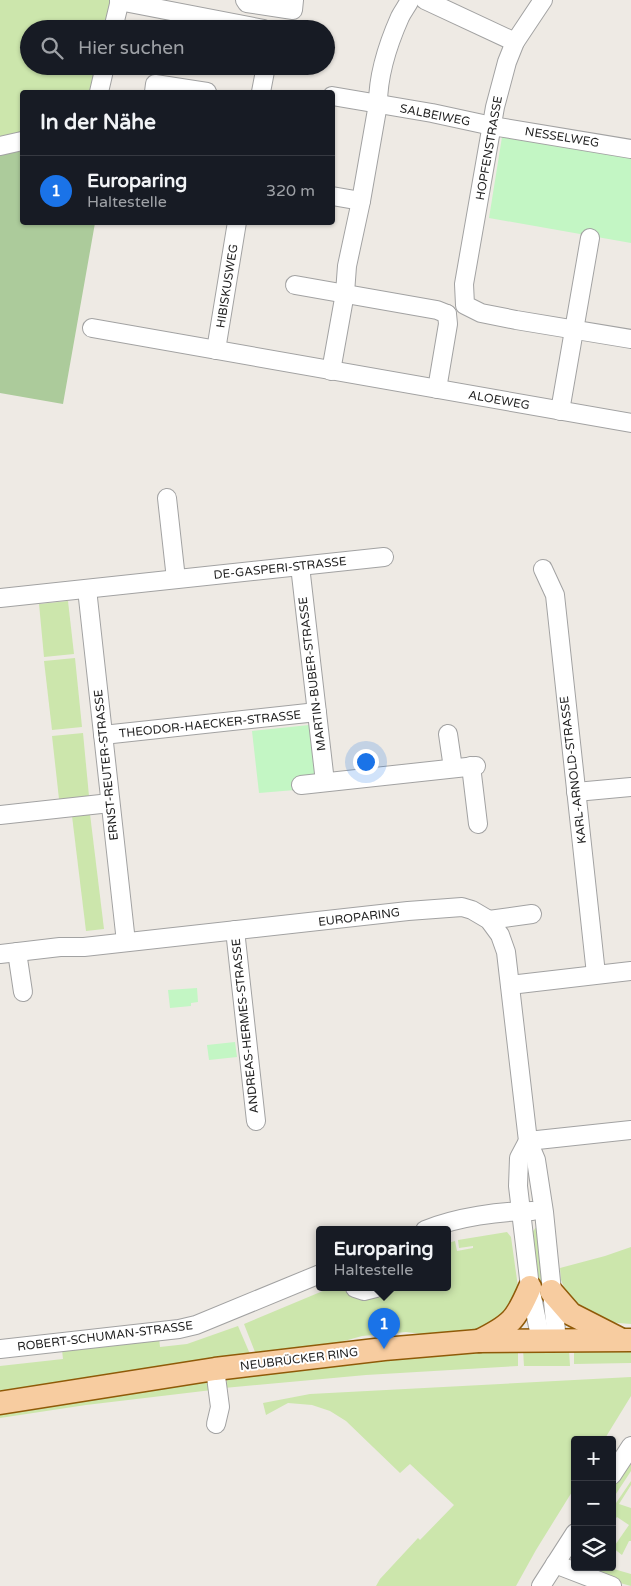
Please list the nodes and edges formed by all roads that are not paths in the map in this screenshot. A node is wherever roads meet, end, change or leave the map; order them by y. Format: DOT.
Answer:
graph roads {
  1 [pos="245,0"];
  2 [pos="294,0"];
  3 [pos="410,0"];
  4 [pos="425,0"];
  5 [pos="543,0"];
  6 [pos="120,1"];
  7 [pos="115,20"];
  8 [pos="218,20"];
  9 [pos="515,42"];
  10 [pos="103,75"];
  11 [pos="264,75"];
  12 [pos="99,90"];
  13 [pos="154,90"];
  14 [pos="190,90"];
  15 [pos="261,90"];
  16 [pos="335,97"];
  17 [pos="378,104"];
  18 [pos="492,126"];
  19 [pos="20,141"];
  20 [pos="0,146"];
  21 [pos="631,149"];
  22 [pos="335,197"];
  23 [pos="361,201"];
  24 [pos="237,225"];
  25 [pos="590,238"];
  26 [pos="295,285"];
  27 [pos="345,293"];
  28 [pos="465,305"];
  29 [pos="447,314"];
  30 [pos="92,328"];
  31 [pos="574,330"];
  32 [pos="631,339"];
  33 [pos="216,350"];
  34 [pos="331,371"];
  35 [pos="437,389"];
  36 [pos="560,411"];
  37 [pos="631,423"];
  38 [pos="167,498"];
  39 [pos="384,556"];
  40 [pos="300,566"];
  41 [pos="542,569"];
  42 [pos="176,579"];
  43 [pos="87,589"];
  44 [pos="0,598"];
  45 [pos="317,712"];
  46 [pos="448,734"];
  47 [pos="103,735"];
  48 [pos="453,768"];
  49 [pos="325,782"];
  50 [pos="301,785"];
  51 [pos="631,787"];
  52 [pos="576,792"];
  53 [pos="110,803"];
  54 [pos="0,815"];
  55 [pos="478,824"];
  56 [pos="532,914"];
  57 [pos="489,920"];
  58 [pos="235,930"];
  59 [pos="126,942"];
  60 [pos="18,952"];
  61 [pos="0,954"];
  62 [pos="631,971"];
  63 [pos="596,974"];
  64 [pos="510,985"];
  65 [pos="22,992"];
  66 [pos="256,1121"];
  67 [pos="631,1130"];
  68 [pos="528,1141"];
  69 [pos="521,1211"];
  70 [pos="544,1212"];
  71 [pos="439,1226"];
  72 [pos="316,1276"];
  73 [pos="541,1289"];
  74 [pos="626,1340"];
  75 [pos="478,1341"];
  76 [pos="549,1341"];
  77 [pos="0,1349"];
  78 [pos="215,1369"];
  79 [pos="0,1403"];
  80 [pos="216,1424"];
  81 [pos="631,1446"];
  82 [pos="616,1469"];
  83 [pos="571,1540"];
  84 [pos="555,1564"];
  85 [pos="541,1586"];
  86 [pos="612,1586"];
  1 -- 2 [label="street"];
  3 -- 17 [label="street"];
  4 -- 9 [label="street"];
  5 -- 9 [label="street, HOPFENSTRASSE"];
  6 -- 7 [label="street"];
  6 -- 8 [label="street"];
  9 -- 18 [label="street, HOPFENSTRASSE"];
  10 -- 12 [label="street"];
  11 -- 15 [label="street"];
  13 -- 14 [label="street"];
  16 -- 17 [label="street, SALBEIWEG"];
  17 -- 18 [label="street, SALBEIWEG"];
  17 -- 23 [label="street"];
  18 -- 21 [label="street, NESSELWEG"];
  18 -- 28 [label="street, HOPFENSTRASSE"];
  19 -- 20 [label="street"];
  22 -- 23 [label="street"];
  23 -- 27 [label="street"];
  24 -- 33 [label="street, HIBISKUSWEG"];
  25 -- 31 [label="street"];
  26 -- 27 [label="street"];
  27 -- 29 [label="street"];
  27 -- 34 [label="street"];
  28 -- 29 [label="street"];
  28 -- 31 [label="street"];
  29 -- 35 [label="street"];
  30 -- 33 [label="street"];
  31 -- 32 [label="street"];
  31 -- 36 [label="street"];
  33 -- 34 [label="street, ALOEWEG"];
  34 -- 35 [label="street, ALOEWEG"];
  35 -- 36 [label="street, ALOEWEG"];
  36 -- 37 [label="street, ALOEWEG"];
  38 -- 42 [label="street"];
  39 -- 40 [label="street, DE-GASPERI-STRASSE"];
  40 -- 42 [label="street, DE-GASPERI-STRASSE"];
  40 -- 45 [label="street, MARTIN-BUBER-STRASSE"];
  41 -- 52 [label="street, KARL-ARNOLD-STRASSE"];
  42 -- 43 [label="street, DE-GASPERI-STRASSE"];
  43 -- 44 [label="street, DE-GASPERI-STRASSE"];
  43 -- 47 [label="street, ERNST-REUTER-STRASSE"];
  45 -- 47 [label="street, THEODOR-HAECKER-STRASSE"];
  45 -- 49 [label="street, MARTIN-BUBER-STRASSE"];
  46 -- 48 [label="street"];
  47 -- 53 [label="street, ERNST-REUTER-STRASSE"];
  48 -- 49 [label="street"];
  48 -- 55 [label="street"];
  49 -- 50 [label="street"];
  51 -- 52 [label="street"];
  52 -- 63 [label="street, KARL-ARNOLD-STRASSE"];
  53 -- 54 [label="street"];
  53 -- 59 [label="street, ERNST-REUTER-STRASSE"];
  56 -- 57 [label="street"];
  57 -- 58 [label="street, EUROPARING"];
  57 -- 64 [label="street"];
  58 -- 59 [label="street, EUROPARING"];
  58 -- 66 [label="street, ANDREAS-HERMES-STRASSE"];
  59 -- 60 [label="street, EUROPARING"];
  60 -- 61 [label="street, EUROPARING"];
  60 -- 65 [label="street"];
  62 -- 63 [label="street"];
  63 -- 64 [label="street"];
  64 -- 68 [label="street"];
  67 -- 68 [label="street"];
  68 -- 69 [label="street"];
  68 -- 70 [label="street"];
  69 -- 70 [label="street"];
  69 -- 71 [label="street"];
  69 -- 73 [label="street"];
  70 -- 73 [label="street"];
  72 -- 77 [label="street, ROBERT-SCHUMAN-STRASSE"];
  73 -- 74 [label="main road"];
  73 -- 75 [label="main road"];
  73 -- 76 [label="street"];
  74 -- 76 [label="main road, NEUBRÜCKER RING"];
  75 -- 76 [label="main road, NEUBRÜCKER RING"];
  75 -- 78 [label="main road, NEUBRÜCKER RING"];
  78 -- 79 [label="main road, NEUBRÜCKER RING"];
  78 -- 80 [label="street"];
  81 -- 82 [label="street"];
  83 -- 84 [label="street"];
  84 -- 85 [label="street"];
  84 -- 86 [label="street"];
}
